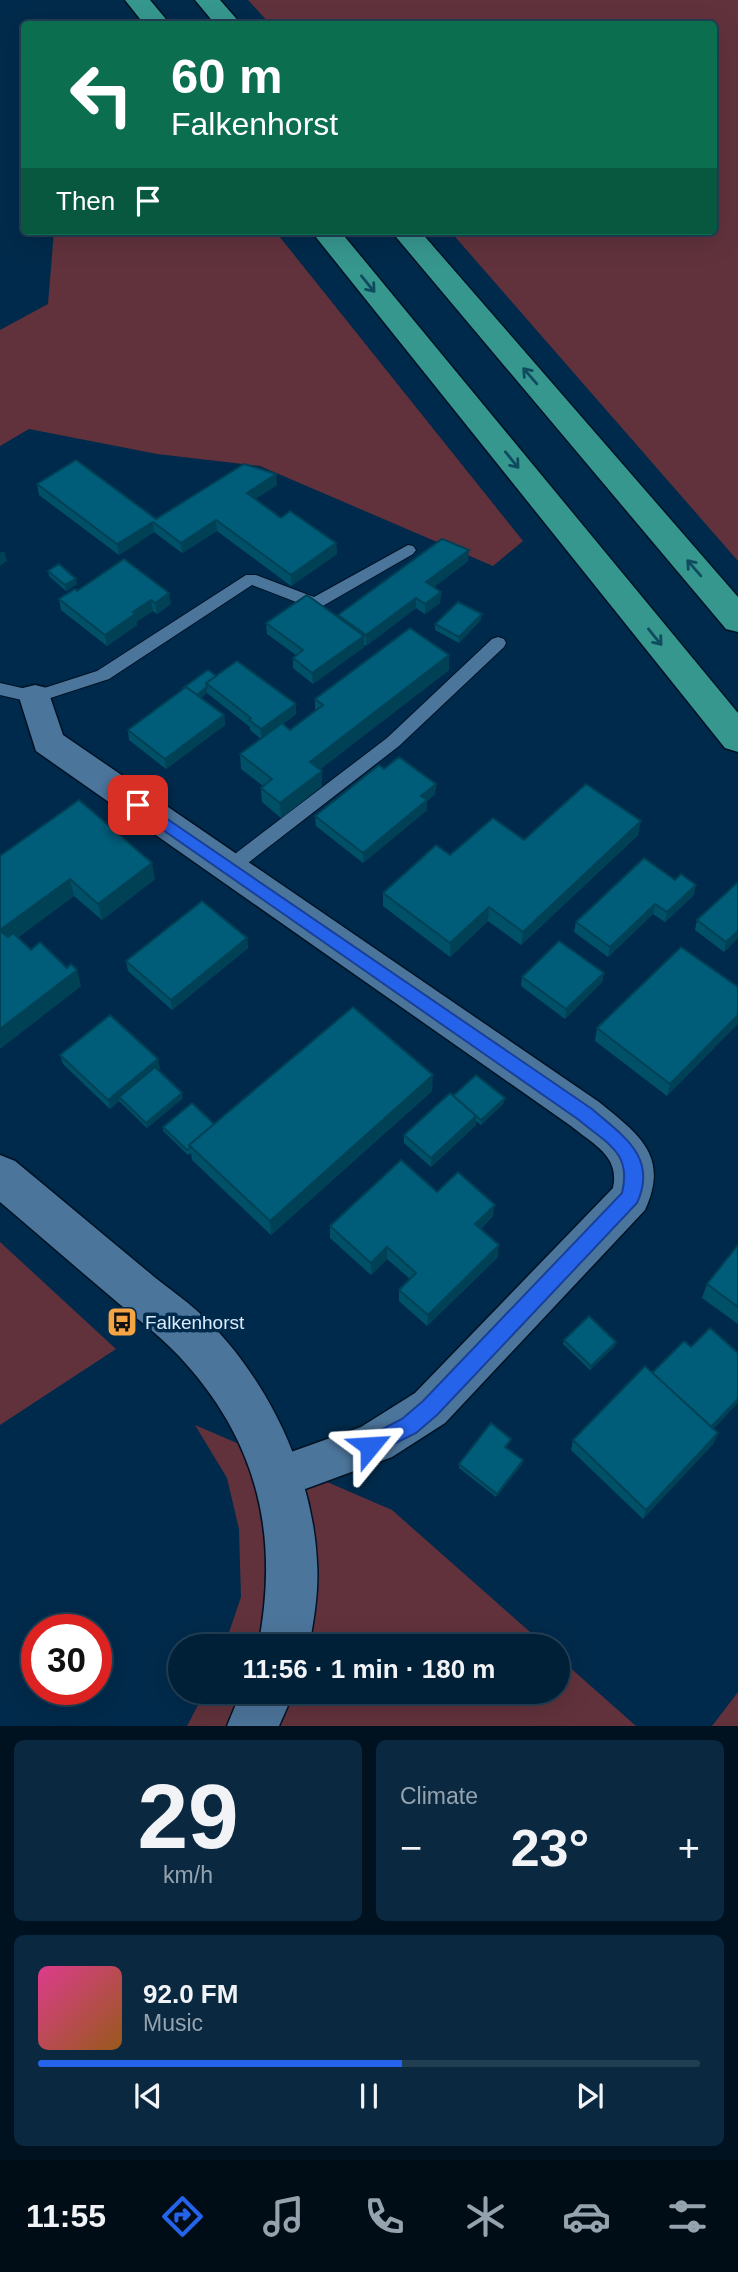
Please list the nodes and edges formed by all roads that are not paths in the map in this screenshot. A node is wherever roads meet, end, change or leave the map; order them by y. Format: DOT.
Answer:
graph roads {
  1 [pos="137,0"];
  2 [pos="207,0"];
  3 [pos="154,21"];
  4 [pos="225,21"];
  5 [pos="328,235"];
  6 [pos="408,235"];
  7 [pos="408,550"];
  8 [pos="738,620"];
  9 [pos="498,643"];
  10 [pos="18,693"];
  11 [pos="738,738"];
  12 [pos="229,868"];
  13 [pos="0,1175"];
  14 [pos="278,1477"];
  15 [pos="287,1634"];
  16 [pos="263,1704"];
  17 [pos="253,1726"];
  1 -- 3 [label="highway"];
  2 -- 4 [label="highway"];
  5 -- 11 [label="highway, one-way"];
  8 -- 6 [label="highway, one-way"];
  7 -- 10 [label="lane"];
  9 -- 12 [label="lane"];
  10 -- 12 [label="street"];
  12 -- 14 [label="street"];
  13 -- 14 [label="street"];
  14 -- 15 [label="street"];
  16 -- 17 [label="street"];
}
